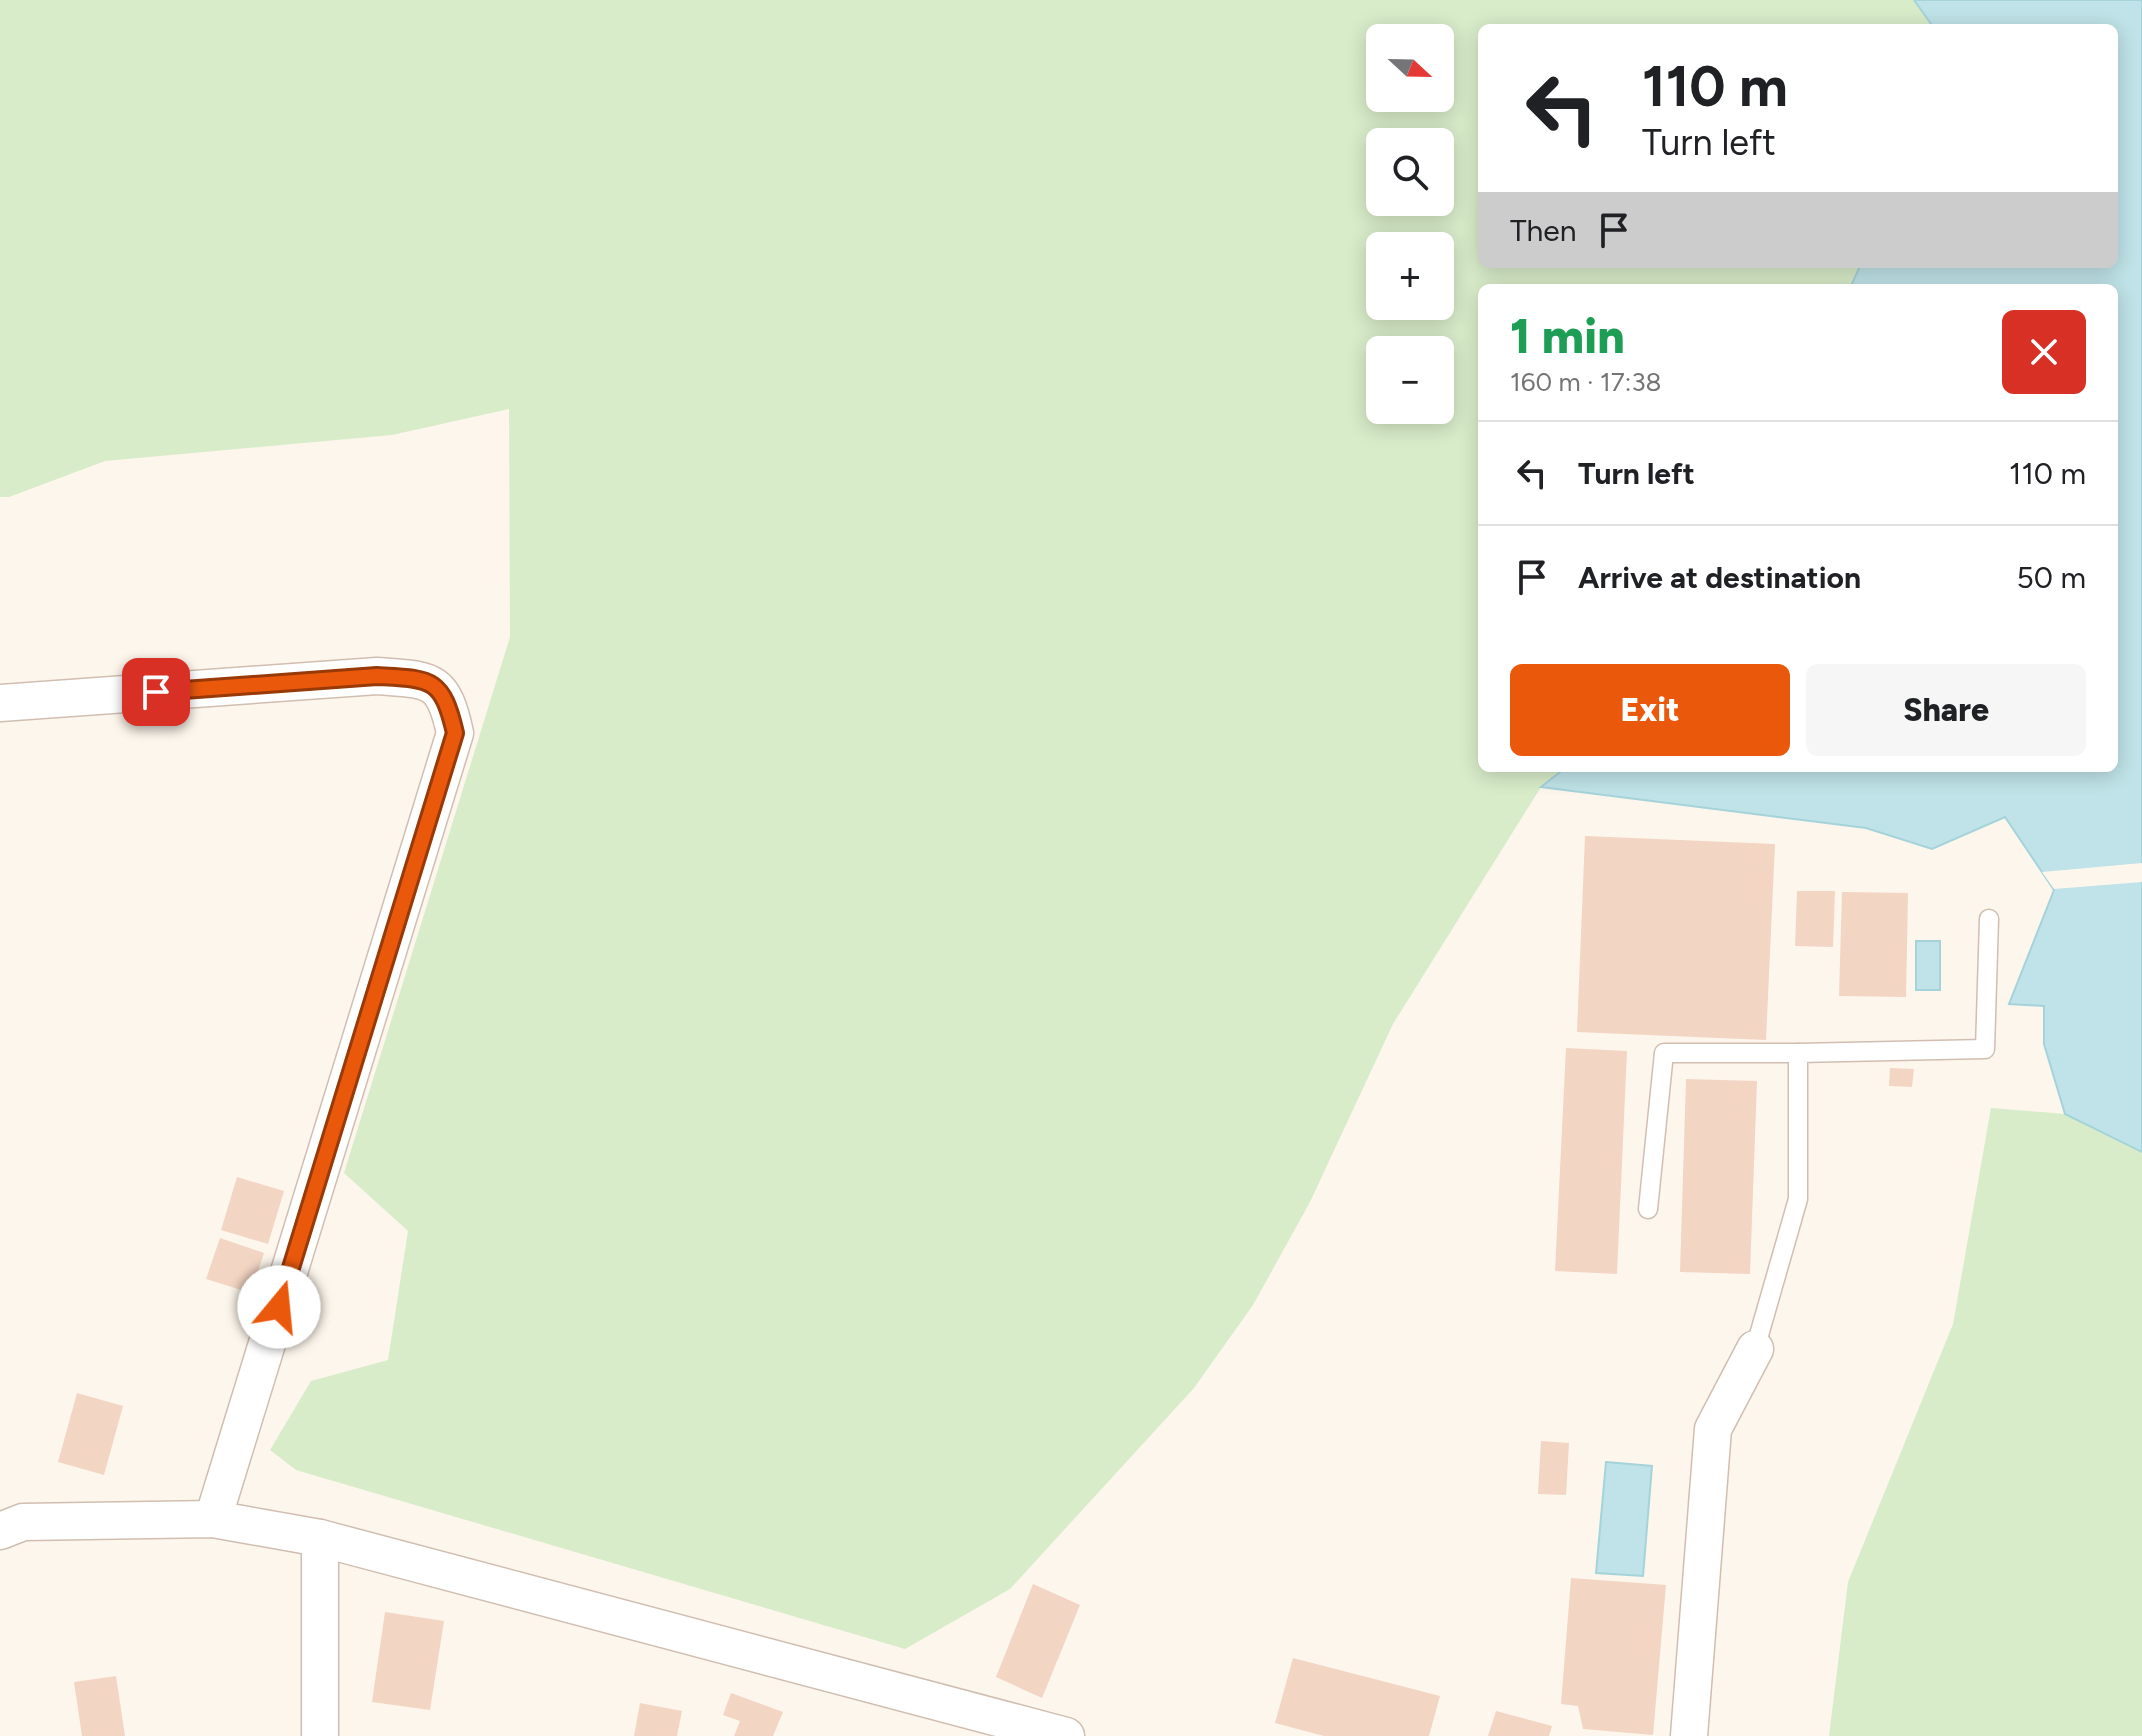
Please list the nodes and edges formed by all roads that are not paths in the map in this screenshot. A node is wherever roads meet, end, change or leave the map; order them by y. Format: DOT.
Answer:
graph roads {
  1 [pos="0,703"];
  2 [pos="1989,919"];
  3 [pos="1798,1053"];
  4 [pos="1648,1209"];
  5 [pos="1755,1349"];
  6 [pos="213,1519"];
  7 [pos="0,1531"];
  8 [pos="320,1538"];
  9 [pos="320,1736"];
  10 [pos="1066,1736"];
  11 [pos="1689,1736"];
  1 -- 6 [label="street"];
  2 -- 3 [label="lane"];
  3 -- 4 [label="lane"];
  3 -- 5 [label="lane"];
  5 -- 11 [label="street"];
  6 -- 7 [label="street"];
  6 -- 8 [label="street"];
  8 -- 9 [label="street"];
  8 -- 10 [label="street"];
}
